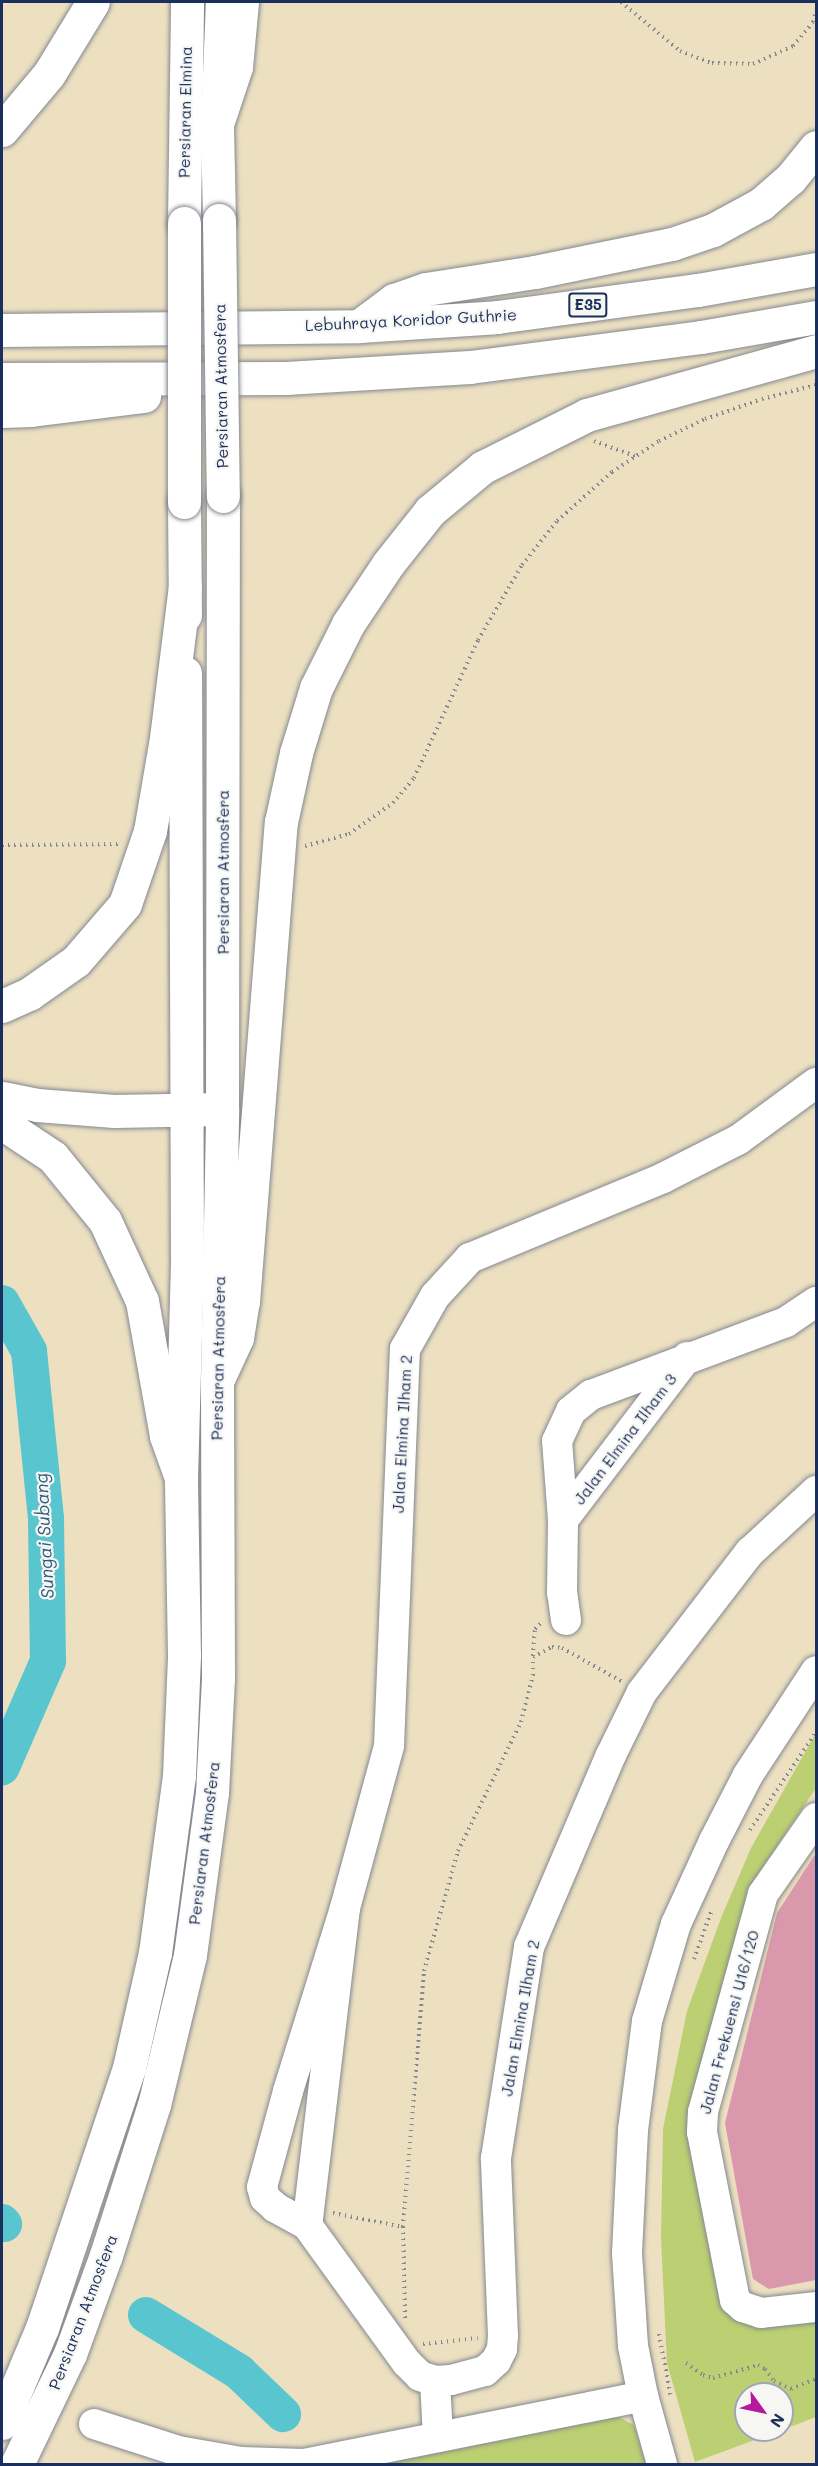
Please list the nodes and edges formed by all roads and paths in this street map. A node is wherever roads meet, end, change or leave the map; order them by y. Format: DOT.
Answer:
graph roads {
  1 [pos="93,2"];
  2 [pos="187,2"];
  3 [pos="222,2"];
  4 [pos="242,2"];
  5 [pos="621,2"];
  6 [pos="816,12"];
  7 [pos="217,124"];
  8 [pos="2,130"];
  9 [pos="816,147"];
  10 [pos="219,220"];
  11 [pos="184,223"];
  12 [pos="816,269"];
  13 [pos="816,317"];
  14 [pos="359,326"];
  15 [pos="2,330"];
  16 [pos="816,351"];
  17 [pos="286,378"];
  18 [pos="2,379"];
  19 [pos="816,386"];
  20 [pos="2,411"];
  21 [pos="561,428"];
  22 [pos="636,456"];
  23 [pos="185,586"];
  24 [pos="118,844"];
  25 [pos="2,845"];
  26 [pos="304,846"];
  27 [pos="2,1006"];
  28 [pos="816,1083"];
  29 [pos="2,1098"];
  30 [pos="222,1109"];
  31 [pos="186,1112"];
  32 [pos="2,1123"];
  33 [pos="816,1302"];
  34 [pos="687,1357"];
  35 [pos="217,1381"];
  36 [pos="181,1478"];
  37 [pos="816,1491"];
  38 [pos="563,1520"];
  39 [pos="566,1620"];
  40 [pos="816,1671"];
  41 [pos="642,1692"];
  42 [pos="816,1732"];
  43 [pos="816,1818"];
  44 [pos="744,1839"];
  45 [pos="715,1902"];
  46 [pos="345,1908"];
  47 [pos="691,1967"];
  48 [pos="307,2216"];
  49 [pos="403,2227"];
  50 [pos="816,2307"];
  51 [pos="405,2319"];
  52 [pos="659,2333"];
  53 [pos="503,2336"];
  54 [pos="414,2343"];
  55 [pos="686,2363"];
  56 [pos="816,2379"];
  57 [pos="435,2381"];
  58 [pos="643,2396"];
  59 [pos="672,2402"];
  60 [pos="2,2423"];
  61 [pos="94,2424"];
  62 [pos="438,2437"];
  63 [pos="17,2464"];
  64 [pos="662,2464"];
  1 -- 8 [label="main road"];
  2 -- 11 [label="main road, Persiaran Elmina"];
  3 -- 7 [label="main road, Persiaran Elmina"];
  4 -- 7 [label="main road"];
  5 -- 6 [label="path"];
  7 -- 10 [label="main road, Persiaran Elmina"];
  9 -- 14 [label="main road"];
  10 -- 30 [label="main road, Persiaran Atmosfera, bridge"];
  11 -- 23 [label="main road, Persiaran Atmosfera, bridge"];
  12 -- 14 [label="main road, Lebuhraya Koridor Guthrie / E35"];
  13 -- 17 [label="main road"];
  14 -- 15 [label="main road, Lebuhraya Koridor Guthrie / E35"];
  16 -- 21 [label="main road"];
  17 -- 18 [label="main road"];
  17 -- 20 [label="main road"];
  19 -- 22 [label="path"];
  21 -- 22 [label="path"];
  21 -- 35 [label="main road"];
  22 -- 26 [label="path"];
  23 -- 27 [label="main road"];
  23 -- 31 [label="main road, Persiaran Atmosfera"];
  24 -- 25 [label="path"];
  28 -- 46 [label="street, Jalan Elmina Ilham 2"];
  29 -- 31 [label="main road"];
  30 -- 31 [label="main road"];
  30 -- 35 [label="main road, Persiaran Atmosfera"];
  31 -- 36 [label="main road, Persiaran Atmosfera"];
  32 -- 36 [label="main road"];
  33 -- 34 [label="street, Jalan Elmina Ilham 3"];
  34 -- 38 [label="street, Jalan Elmina Ilham 3"];
  34 -- 38 [label="street, Jalan Elmina Ilham 3"];
  35 -- 63 [label="main road, Persiaran Atmosfera"];
  36 -- 60 [label="main road, Persiaran Atmosfera"];
  37 -- 41 [label="street, Jalan Elmina Ilham 2"];
  38 -- 39 [label="street, Jalan Elmina Ilham 3"];
  40 -- 58 [label="street"];
  41 -- 49 [label="path"];
  41 -- 53 [label="street, Jalan Elmina Ilham 2"];
  42 -- 44 [label="path"];
  43 -- 50 [label="street, Jalan Frekuensi U16/120"];
  45 -- 47 [label="path"];
  46 -- 48 [label="street, Jalan Elmina Ilham 2"];
  46 -- 48 [label="street, Jalan Elmina Ilham 2"];
  48 -- 49 [label="path"];
  48 -- 57 [label="street, Jalan Elmina Ilham 2"];
  49 -- 51 [label="path"];
  52 -- 59 [label="path"];
  53 -- 54 [label="path"];
  53 -- 57 [label="street, Jalan Elmina Ilham 2"];
  55 -- 56 [label="path"];
  57 -- 62 [label="street"];
  58 -- 62 [label="street"];
  58 -- 64 [label="street"];
  61 -- 62 [label="street"];
}
